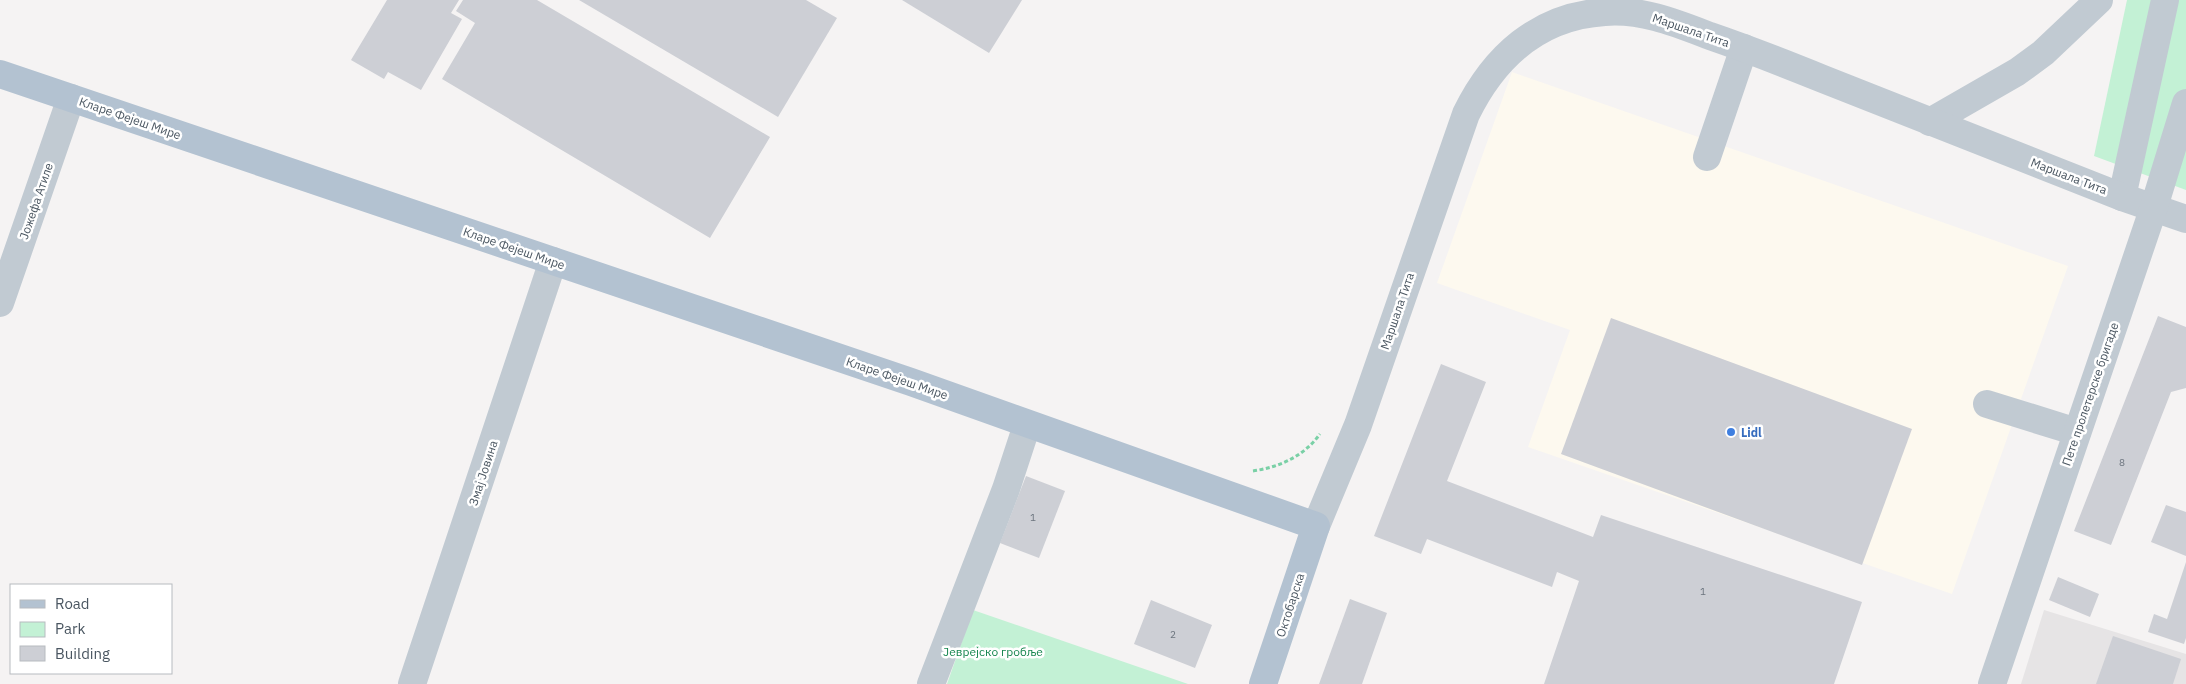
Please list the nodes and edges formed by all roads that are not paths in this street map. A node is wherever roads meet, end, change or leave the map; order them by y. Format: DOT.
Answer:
graph roads {
  1 [pos="2099,0"];
  2 [pos="2165,0"];
  3 [pos="1744,48"];
  4 [pos="0,74"];
  5 [pos="71,98"];
  6 [pos="2186,103"];
  7 [pos="1930,122"];
  8 [pos="1707,157"];
  9 [pos="2122,196"];
  10 [pos="2154,207"];
  11 [pos="2186,219"];
  12 [pos="553,261"];
  13 [pos="0,303"];
  14 [pos="1986,404"];
  15 [pos="1027,425"];
  16 [pos="2077,432"];
  17 [pos="1316,526"];
  18 [pos="412,684"];
  19 [pos="930,684"];
  20 [pos="1264,684"];
  21 [pos="1992,684"];
  1 -- 7 [label="street"];
  2 -- 9 [label="street"];
  3 -- 7 [label="street, Маршала Тита"];
  3 -- 8 [label="street"];
  3 -- 17 [label="street, Маршала Тита"];
  4 -- 5 [label="main road, Кларе Фејеш Мире"];
  5 -- 12 [label="main road, Кларе Фејеш Мире"];
  5 -- 13 [label="street, Јожефа Атиле"];
  6 -- 10 [label="street, Пете пролетерске бригаде"];
  7 -- 9 [label="street, Маршала Тита"];
  9 -- 10 [label="street, Маршала Тита"];
  10 -- 11 [label="street, Маршала Тита"];
  10 -- 16 [label="street, Пете пролетерске бригаде"];
  12 -- 15 [label="main road, Кларе Фејеш Мире"];
  12 -- 18 [label="street, Змај Јовина"];
  14 -- 16 [label="street"];
  15 -- 17 [label="main road, Кларе Фејеш Мире"];
  15 -- 19 [label="street"];
  16 -- 21 [label="street, Пете пролетерске бригаде"];
  17 -- 20 [label="main road, Октобарска"];
}
